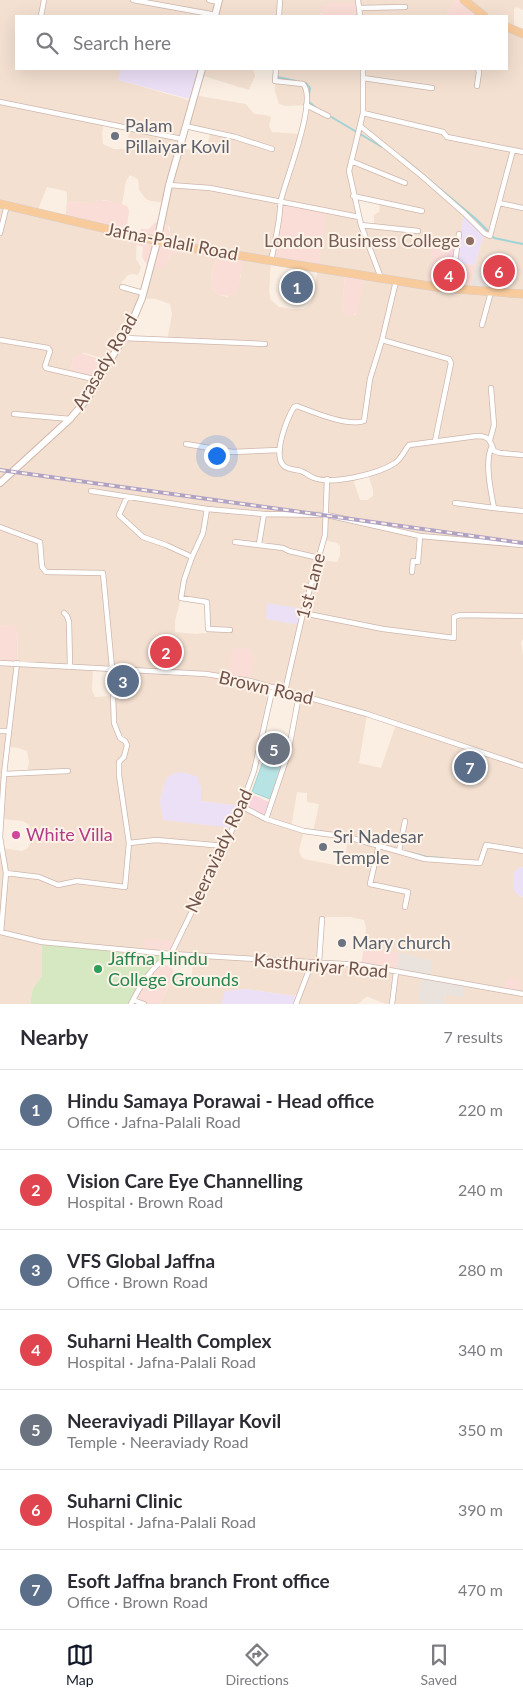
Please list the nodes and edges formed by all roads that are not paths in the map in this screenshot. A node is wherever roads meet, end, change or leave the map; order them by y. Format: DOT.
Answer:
graph roads {
  1 [pos="44,0"];
  2 [pos="133,0"];
  3 [pos="210,0"];
  4 [pos="280,0"];
  5 [pos="358,0"];
  6 [pos="464,0"];
  7 [pos="219,1"];
  8 [pos="405,7"];
  9 [pos="359,8"];
  10 [pos="41,15"];
  11 [pos="211,15"];
  12 [pos="216,15"];
  13 [pos="279,15"];
  14 [pos="360,15"];
  15 [pos="483,15"];
  16 [pos="508,27"];
  17 [pos="523,34"];
  18 [pos="202,70"];
  19 [pos="276,70"];
  20 [pos="363,70"];
  21 [pos="478,70"];
  22 [pos="363,78"];
  23 [pos="477,86"];
  24 [pos="432,88"];
  25 [pos="0,102"];
  26 [pos="306,105"];
  27 [pos="363,113"];
  28 [pos="328,116"];
  29 [pos="185,126"];
  30 [pos="360,126"];
  31 [pos="182,139"];
  32 [pos="272,149"];
  33 [pos="513,150"];
  34 [pos="523,152"];
  35 [pos="351,161"];
  36 [pos="405,183"];
  37 [pos="170,185"];
  38 [pos="353,196"];
  39 [pos="281,201"];
  40 [pos="499,203"];
  41 [pos="4,204"];
  42 [pos="523,208"];
  43 [pos="422,211"];
  44 [pos="359,217"];
  45 [pos="361,225"];
  46 [pos="418,231"];
  47 [pos="0,233"];
  48 [pos="459,234"];
  49 [pos="157,242"];
  50 [pos="271,261"];
  51 [pos="381,278"];
  52 [pos="396,281"];
  53 [pos="122,287"];
  54 [pos="451,288"];
  55 [pos="491,292"];
  56 [pos="143,293"];
  57 [pos="523,294"];
  58 [pos="482,325"];
  59 [pos="124,338"];
  60 [pos="0,340"];
  61 [pos="382,340"];
  62 [pos="264,344"];
  63 [pos="98,380"];
  64 [pos="492,388"];
  65 [pos="14,414"];
  66 [pos="70,419"];
  67 [pos="490,440"];
  68 [pos="435,441"];
  69 [pos="186,444"];
  70 [pos="492,446"];
  71 [pos="280,450"];
  72 [pos="523,455"];
  73 [pos="327,480"];
  74 [pos="0,483"];
  75 [pos="91,491"];
  76 [pos="127,497"];
  77 [pos="455,503"];
  78 [pos="494,508"];
  79 [pos="207,509"];
  80 [pos="523,511"];
  81 [pos="264,514"];
  82 [pos="327,515"];
  83 [pos="0,527"];
  84 [pos="420,536"];
  85 [pos="235,542"];
  86 [pos="259,544"];
  87 [pos="523,545"];
  88 [pos="192,557"];
  89 [pos="319,558"];
  90 [pos="412,572"];
  91 [pos="303,612"];
  92 [pos="64,613"];
  93 [pos="523,616"];
  94 [pos="230,630"];
  95 [pos="0,663"];
  96 [pos="17,663"];
  97 [pos="70,666"];
  98 [pos="112,668"];
  99 [pos="273,687"];
  100 [pos="285,690"];
  101 [pos="299,695"];
  102 [pos="0,731"];
  103 [pos="9,731"];
  104 [pos="523,766"];
  105 [pos="68,771"];
  106 [pos="4,774"];
  107 [pos="241,806"];
  108 [pos="266,819"];
  109 [pos="405,821"];
  110 [pos="0,837"];
  111 [pos="129,844"];
  112 [pos="378,845"];
  113 [pos="225,846"];
  114 [pos="523,850"];
  115 [pos="399,851"];
  116 [pos="6,873"];
  117 [pos="405,907"];
  118 [pos="322,918"];
  119 [pos="1,932"];
  120 [pos="171,954"];
  121 [pos="312,962"];
  122 [pos="319,962"];
  123 [pos="396,972"];
  124 [pos="523,994"];
  125 [pos="132,1002"];
  126 [pos="144,1004"];
  127 [pos="296,1004"];
  128 [pos="392,1004"];
  1 -- 10 [label="street"];
  2 -- 11 [label="street"];
  3 -- 7 [label="street"];
  4 -- 13 [label="street"];
  5 -- 9 [label="street"];
  6 -- 15 [label="main road"];
  7 -- 12 [label="main road"];
  8 -- 9 [label="street"];
  9 -- 14 [label="street"];
  16 -- 17 [label="main road"];
  18 -- 29 [label="main road, Arasady Road"];
  19 -- 26 [label="street"];
  20 -- 22 [label="street"];
  21 -- 23 [label="street"];
  22 -- 24 [label="street"];
  22 -- 27 [label="street"];
  25 -- 31 [label="street"];
  26 -- 28 [label="street"];
  26 -- 39 [label="street"];
  27 -- 30 [label="street"];
  27 -- 33 [label="street"];
  29 -- 31 [label="main road, Arasady Road"];
  29 -- 32 [label="street"];
  30 -- 35 [label="street"];
  30 -- 40 [label="street"];
  31 -- 37 [label="main road, Arasady Road"];
  33 -- 34 [label="street"];
  33 -- 40 [label="street"];
  35 -- 36 [label="street"];
  35 -- 38 [label="street"];
  37 -- 39 [label="street"];
  37 -- 49 [label="main road, Arasady Road"];
  38 -- 43 [label="street"];
  38 -- 44 [label="street"];
  39 -- 44 [label="street"];
  39 -- 50 [label="street"];
  40 -- 42 [label="street"];
  41 -- 47 [label="street"];
  41 -- 49 [label="main road, Jafna-Palali Road"];
  44 -- 45 [label="street"];
  45 -- 46 [label="street"];
  45 -- 51 [label="street"];
  48 -- 54 [label="street"];
  49 -- 50 [label="main road, Jafna-Palali Road"];
  49 -- 56 [label="main road, Arasady Road"];
  50 -- 51 [label="main road, Jafna-Palali Road"];
  51 -- 52 [label="main road, Jafna-Palali Road"];
  52 -- 54 [label="main road, Jafna-Palali Road"];
  52 -- 61 [label="street"];
  53 -- 56 [label="street"];
  54 -- 55 [label="main road, Jafna-Palali Road"];
  55 -- 57 [label="main road, Jafna-Palali Road"];
  55 -- 58 [label="street"];
  56 -- 59 [label="main road, Arasady Road"];
  59 -- 62 [label="street"];
  59 -- 63 [label="main road, Arasady Road"];
  60 -- 63 [label="street"];
  61 -- 68 [label="street"];
  61 -- 71 [label="street"];
  63 -- 66 [label="main road, Arasady Road"];
  64 -- 67 [label="street"];
  65 -- 66 [label="street"];
  66 -- 74 [label="main road, Arasady Road"];
  67 -- 68 [label="street"];
  67 -- 70 [label="street"];
  68 -- 73 [label="street"];
  69 -- 71 [label="street"];
  70 -- 72 [label="street"];
  70 -- 78 [label="street"];
  71 -- 73 [label="street"];
  73 -- 82 [label="street, 1st Lane"];
  75 -- 76 [label="street"];
  76 -- 79 [label="street"];
  76 -- 88 [label="street"];
  77 -- 78 [label="street"];
  78 -- 80 [label="street"];
  79 -- 81 [label="street"];
  79 -- 88 [label="street"];
  81 -- 82 [label="street"];
  81 -- 86 [label="street"];
  82 -- 84 [label="street"];
  82 -- 89 [label="street, 1st Lane"];
  83 -- 98 [label="street"];
  84 -- 87 [label="street"];
  84 -- 90 [label="street"];
  85 -- 86 [label="street"];
  86 -- 89 [label="street"];
  88 -- 94 [label="street"];
  89 -- 91 [label="street, 1st Lane"];
  91 -- 93 [label="street"];
  91 -- 100 [label="street, 1st Lane"];
  92 -- 97 [label="street"];
  95 -- 96 [label="street, Brown Road"];
  96 -- 97 [label="street, Brown Road"];
  96 -- 103 [label="street"];
  97 -- 98 [label="street, Brown Road"];
  98 -- 99 [label="street, Brown Road"];
  98 -- 111 [label="street"];
  99 -- 100 [label="street, Brown Road"];
  99 -- 107 [label="street, Neeraviady Road"];
  100 -- 101 [label="street, Brown Road"];
  101 -- 104 [label="street, Brown Road"];
  101 -- 108 [label="street"];
  102 -- 103 [label="street"];
  103 -- 106 [label="street"];
  105 -- 106 [label="street"];
  106 -- 110 [label="street"];
  107 -- 108 [label="street"];
  107 -- 113 [label="street, Neeraviady Road"];
  108 -- 112 [label="street"];
  109 -- 115 [label="street"];
  110 -- 116 [label="street"];
  111 -- 113 [label="street"];
  111 -- 116 [label="street"];
  112 -- 115 [label="street"];
  112 -- 117 [label="street"];
  113 -- 120 [label="street, Neeraviady Road"];
  114 -- 115 [label="street"];
  116 -- 119 [label="street"];
  118 -- 122 [label="street"];
  119 -- 120 [label="street, Kasthuriyar Road"];
  120 -- 121 [label="street, Kasthuriyar Road"];
  120 -- 125 [label="street"];
  121 -- 122 [label="street, Kasthuriyar Road"];
  121 -- 127 [label="street"];
  122 -- 123 [label="street, Kasthuriyar Road"];
  123 -- 124 [label="street, Kasthuriyar Road"];
  123 -- 128 [label="street"];
  125 -- 126 [label="street"];
}
